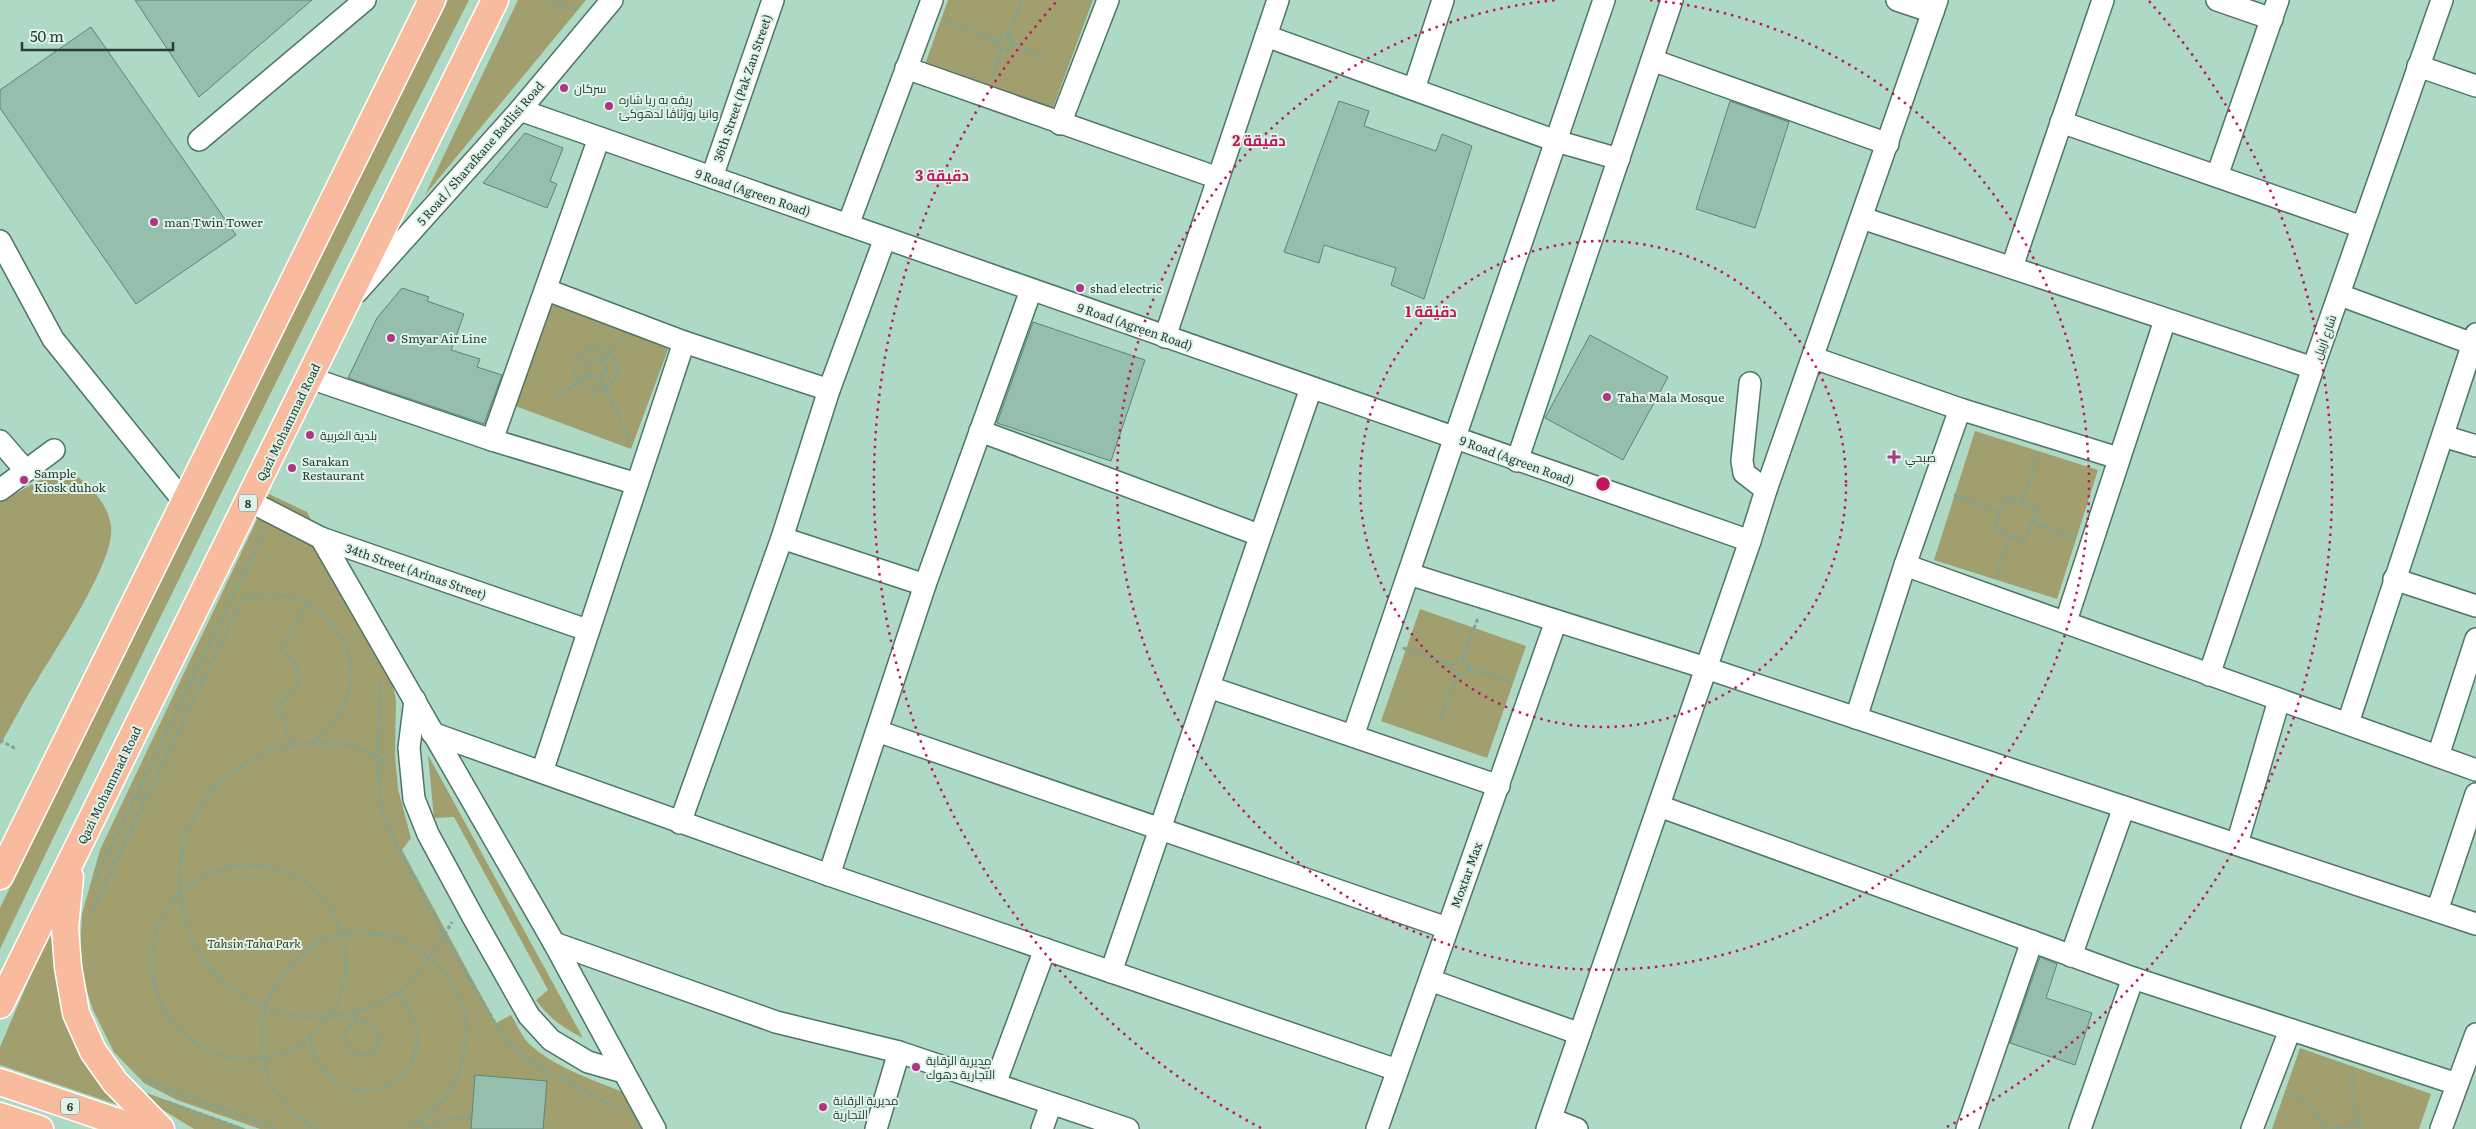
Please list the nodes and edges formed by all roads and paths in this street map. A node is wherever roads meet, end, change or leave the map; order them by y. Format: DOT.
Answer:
graph roads {
  1 [pos="365,0"];
  2 [pos="432,0"];
  3 [pos="494,0"];
  4 [pos="550,0"];
  5 [pos="563,0"];
  6 [pos="612,0"];
  7 [pos="773,0"];
  8 [pos="932,0"];
  9 [pos="1022,0"];
  10 [pos="1108,0"];
  11 [pos="1278,0"];
  12 [pos="1443,0"];
  13 [pos="1604,0"];
  14 [pos="1672,0"];
  15 [pos="1897,0"];
  16 [pos="2103,0"];
  17 [pos="2217,0"];
  18 [pos="2442,0"];
  19 [pos="1935,6"];
  20 [pos="2275,9"];
  21 [pos="945,21"];
  22 [pos="1008,36"];
  23 [pos="1266,36"];
  24 [pos="998,42"];
  25 [pos="1012,45"];
  26 [pos="1002,49"];
  27 [pos="1046,58"];
  28 [pos="1652,60"];
  29 [pos="2418,66"];
  30 [pos="906,68"];
  31 [pos="2476,86"];
  32 [pos="1414,89"];
  33 [pos="984,96"];
  34 [pos="520,110"];
  35 [pos="2061,122"];
  36 [pos="1060,124"];
  37 [pos="600,138"];
  38 [pos="199,140"];
  39 [pos="1556,140"];
  40 [pos="1888,144"];
  41 [pos="1619,159"];
  42 [pos="2216,176"];
  43 [pos="712,177"];
  44 [pos="1218,178"];
  45 [pos="1862,218"];
  46 [pos="848,225"];
  47 [pos="2362,227"];
  48 [pos="885,238"];
  49 [pos="0,241"];
  50 [pos="2012,267"];
  51 [pos="547,290"];
  52 [pos="1031,290"];
  53 [pos="2340,295"];
  54 [pos="345,305"];
  55 [pos="2165,320"];
  56 [pos="625,335"];
  57 [pos="1166,337"];
  58 [pos="2474,339"];
  59 [pos="684,342"];
  60 [pos="609,352"];
  61 [pos="1814,358"];
  62 [pos="602,360"];
  63 [pos="2313,368"];
  64 [pos="589,375"];
  65 [pos="600,377"];
  66 [pos="310,378"];
  67 [pos="580,382"];
  68 [pos="1750,383"];
  69 [pos="606,388"];
  70 [pos="1311,388"];
  71 [pos="829,390"];
  72 [pos="557,397"];
  73 [pos="1960,409"];
  74 [pos="980,431"];
  75 [pos="2443,436"];
  76 [pos="1456,438"];
  77 [pos="492,440"];
  78 [pos="0,441"];
  79 [pos="2476,446"];
  80 [pos="54,450"];
  81 [pos="2040,452"];
  82 [pos="2118,458"];
  83 [pos="1517,461"];
  84 [pos="26,471"];
  85 [pos="640,477"];
  86 [pos="0,490"];
  87 [pos="1766,490"];
  88 [pos="1954,496"];
  89 [pos="249,501"];
  90 [pos="2022,501"];
  91 [pos="185,502"];
  92 [pos="2001,513"];
  93 [pos="2032,522"];
  94 [pos="266,529"];
  95 [pos="1259,535"];
  96 [pos="2010,535"];
  97 [pos="321,538"];
  98 [pos="782,538"];
  99 [pos="2076,538"];
  100 [pos="1750,541"];
  101 [pos="1905,565"];
  102 [pos="1408,574"];
  103 [pos="2394,579"];
  104 [pos="925,585"];
  105 [pos="1991,595"];
  106 [pos="1485,599"];
  107 [pos="307,604"];
  108 [pos="2476,606"];
  109 [pos="1556,621"];
  110 [pos="2066,621"];
  111 [pos="587,630"];
  112 [pos="2476,639"];
  113 [pos="1386,642"];
  114 [pos="1462,659"];
  115 [pos="1452,665"];
  116 [pos="1706,668"];
  117 [pos="1468,669"];
  118 [pos="1457,674"];
  119 [pos="2209,676"];
  120 [pos="380,681"];
  121 [pos="1208,687"];
  122 [pos="1534,687"];
  123 [pos="415,700"];
  124 [pos="2279,700"];
  125 [pos="1856,718"];
  126 [pos="1440,720"];
  127 [pos="2348,724"];
  128 [pos="877,731"];
  129 [pos="432,733"];
  130 [pos="1353,736"];
  131 [pos="0,740"];
  132 [pos="311,743"];
  133 [pos="292,744"];
  134 [pos="16,749"];
  135 [pos="2438,756"];
  136 [pos="378,758"];
  137 [pos="55,766"];
  138 [pos="2476,770"];
  139 [pos="542,772"];
  140 [pos="412,776"];
  141 [pos="1499,786"];
  142 [pos="2476,794"];
  143 [pos="1658,806"];
  144 [pos="2124,807"];
  145 [pos="680,823"];
  146 [pos="1161,828"];
  147 [pos="0,837"];
  148 [pos="2236,844"];
  149 [pos="72,862"];
  150 [pos="829,875"];
  151 [pos="0,876"];
  152 [pos="91,888"];
  153 [pos="180,892"];
  154 [pos="465,903"];
  155 [pos="2437,911"];
  156 [pos="90,914"];
  157 [pos="2476,924"];
  158 [pos="1447,928"];
  159 [pos="343,933"];
  160 [pos="444,935"];
  161 [pos="2032,941"];
  162 [pos="554,943"];
  163 [pos="1046,949"];
  164 [pos="2072,956"];
  165 [pos="430,957"];
  166 [pos="1111,972"];
  167 [pos="2133,978"];
  168 [pos="1430,980"];
  169 [pos="397,992"];
  170 [pos="0,1005"];
  171 [pos="265,1008"];
  172 [pos="355,1013"];
  173 [pos="328,1016"];
  174 [pos="355,1023"];
  175 [pos="2290,1030"];
  176 [pos="311,1034"];
  177 [pos="1580,1034"];
  178 [pos="2476,1034"];
  179 [pos="899,1052"];
  180 [pos="263,1057"];
  181 [pos="2354,1067"];
  182 [pos="1397,1070"];
  183 [pos="623,1072"];
  184 [pos="143,1077"];
  185 [pos="0,1082"];
  186 [pos="995,1084"];
  187 [pos="2269,1084"];
  188 [pos="2457,1084"];
  189 [pos="160,1099"];
  190 [pos="1051,1104"];
  191 [pos="0,1116"];
  192 [pos="472,1118"];
  193 [pos="424,1120"];
  194 [pos="2358,1122"];
  195 [pos="1549,1124"];
  196 [pos="424,1128"];
  197 [pos="40,1129"];
  198 [pos="140,1129"];
  199 [pos="161,1129"];
  200 [pos="243,1129"];
  201 [pos="278,1129"];
  202 [pos="318,1129"];
  203 [pos="407,1129"];
  204 [pos="656,1129"];
  205 [pos="876,1129"];
  206 [pos="1042,1129"];
  207 [pos="1128,1129"];
  208 [pos="1377,1129"];
  209 [pos="1577,1129"];
  210 [pos="1968,1129"];
  211 [pos="2080,1129"];
  212 [pos="2252,1129"];
  213 [pos="2325,1129"];
  214 [pos="2330,1129"];
  215 [pos="2363,1129"];
  216 [pos="2441,1129"];
  1 -- 38 [label="street"];
  2 -- 91 [label="main road"];
  3 -- 54 [label="main road, Qazi Mohammad Road / 8"];
  4 -- 5 [label="path"];
  6 -- 34 [label="street, 5 Road / Sharafkane Badlisi Road"];
  7 -- 43 [label="street, 36th Street (Pak Zan Street)"];
  8 -- 30 [label="street"];
  9 -- 22 [label="path"];
  10 -- 36 [label="street"];
  11 -- 23 [label="street"];
  12 -- 32 [label="street"];
  13 -- 39 [label="street"];
  14 -- 28 [label="street"];
  15 -- 19 [label="street"];
  16 -- 35 [label="street"];
  17 -- 20 [label="street"];
  18 -- 29 [label="street, شارع اربيل"];
  19 -- 40 [label="street"];
  20 -- 42 [label="street"];
  21 -- 24 [label="path"];
  22 -- 24 [label="path"];
  22 -- 25 [label="path"];
  23 -- 32 [label="street"];
  23 -- 44 [label="street"];
  24 -- 26 [label="path"];
  25 -- 26 [label="path"];
  25 -- 27 [label="path"];
  26 -- 33 [label="path"];
  28 -- 40 [label="street"];
  28 -- 41 [label="street"];
  29 -- 31 [label="street"];
  29 -- 47 [label="street, شارع اربيل"];
  30 -- 33 [label="street"];
  30 -- 46 [label="street"];
  32 -- 39 [label="street"];
  33 -- 36 [label="street"];
  34 -- 37 [label="street, 9 Road (Agreen Road)"];
  34 -- 54 [label="street, 5 Road / Sharafkane Badlisi Road"];
  35 -- 42 [label="street"];
  35 -- 50 [label="street"];
  36 -- 44 [label="street"];
  37 -- 43 [label="street, 9 Road (Agreen Road)"];
  37 -- 51 [label="street"];
  39 -- 41 [label="street"];
  39 -- 76 [label="street"];
  40 -- 45 [label="street"];
  41 -- 83 [label="street"];
  42 -- 47 [label="street"];
  43 -- 46 [label="street, 9 Road (Agreen Road)"];
  44 -- 57 [label="street"];
  45 -- 50 [label="street"];
  45 -- 61 [label="street"];
  46 -- 48 [label="street, 9 Road (Agreen Road)"];
  47 -- 53 [label="street, شارع اربيل"];
  48 -- 52 [label="street, 9 Road (Agreen Road)"];
  48 -- 71 [label="street"];
  49 -- 91 [label="street"];
  50 -- 55 [label="street"];
  51 -- 59 [label="street"];
  51 -- 77 [label="street"];
  52 -- 57 [label="street, 9 Road (Agreen Road)"];
  52 -- 74 [label="street"];
  53 -- 58 [label="street"];
  53 -- 63 [label="street, شارع اربيل"];
  54 -- 66 [label="main road, Qazi Mohammad Road / 8"];
  55 -- 63 [label="street"];
  55 -- 82 [label="street"];
  56 -- 60 [label="path"];
  57 -- 70 [label="street, 9 Road (Agreen Road)"];
  58 -- 75 [label="street"];
  59 -- 71 [label="street"];
  59 -- 85 [label="street"];
  60 -- 62 [label="path"];
  60 -- 67 [label="path"];
  60 -- 69 [label="path"];
  61 -- 73 [label="street"];
  61 -- 87 [label="street"];
  62 -- 64 [label="path"];
  62 -- 65 [label="path"];
  63 -- 119 [label="street, شارع اربيل"];
  64 -- 65 [label="path"];
  64 -- 67 [label="path"];
  65 -- 69 [label="path"];
  66 -- 77 [label="street"];
  66 -- 89 [label="main road, Qazi Mohammad Road / 8"];
  67 -- 69 [label="path"];
  67 -- 72 [label="path"];
  68 -- 87 [label="street"];
  69 -- 85 [label="path"];
  70 -- 76 [label="street, 9 Road (Agreen Road)"];
  70 -- 95 [label="street"];
  71 -- 98 [label="street"];
  73 -- 82 [label="street"];
  73 -- 101 [label="street"];
  74 -- 95 [label="street"];
  74 -- 104 [label="street"];
  75 -- 79 [label="street"];
  75 -- 103 [label="street"];
  76 -- 83 [label="street, 9 Road (Agreen Road)"];
  76 -- 102 [label="street"];
  77 -- 85 [label="street"];
  78 -- 84 [label="street"];
  80 -- 84 [label="street"];
  81 -- 90 [label="path"];
  82 -- 110 [label="street"];
  83 -- 100 [label="street, 9 Road (Agreen Road)"];
  84 -- 86 [label="street"];
  85 -- 111 [label="street"];
  87 -- 100 [label="street"];
  88 -- 92 [label="path"];
  89 -- 97 [label="street, 34th Street (Arinas Street)"];
  89 -- 149 [label="main road, Qazi Mohammad Road / 8"];
  90 -- 92 [label="path"];
  90 -- 93 [label="path"];
  91 -- 137 [label="main road"];
  92 -- 96 [label="path"];
  93 -- 96 [label="path"];
  93 -- 99 [label="path"];
  94 -- 152 [label="path"];
  95 -- 121 [label="street"];
  96 -- 105 [label="path"];
  97 -- 111 [label="street, 34th Street (Arinas Street)"];
  97 -- 123 [label="street"];
  98 -- 104 [label="street"];
  98 -- 145 [label="street"];
  100 -- 116 [label="street"];
  101 -- 105 [label="street"];
  101 -- 125 [label="street"];
  102 -- 106 [label="street"];
  102 -- 113 [label="street"];
  103 -- 108 [label="street"];
  103 -- 127 [label="street"];
  104 -- 128 [label="street"];
  105 -- 110 [label="street"];
  106 -- 109 [label="street"];
  106 -- 114 [label="path"];
  107 -- 132 [label="path"];
  107 -- 133 [label="path"];
  107 -- 156 [label="path"];
  109 -- 116 [label="street"];
  109 -- 122 [label="street, Moxtar Max"];
  110 -- 119 [label="street"];
  111 -- 139 [label="street"];
  112 -- 135 [label="street"];
  113 -- 115 [label="path"];
  113 -- 130 [label="street"];
  114 -- 115 [label="path"];
  114 -- 117 [label="path"];
  115 -- 118 [label="path"];
  116 -- 125 [label="street"];
  116 -- 143 [label="street"];
  117 -- 118 [label="path"];
  117 -- 122 [label="path"];
  118 -- 126 [label="path"];
  119 -- 124 [label="street"];
  120 -- 136 [label="path"];
  121 -- 130 [label="street"];
  121 -- 146 [label="street"];
  122 -- 141 [label="street, Moxtar Max"];
  123 -- 129 [label="street"];
  123 -- 140 [label="street"];
  124 -- 127 [label="street"];
  124 -- 148 [label="street"];
  125 -- 144 [label="street"];
  127 -- 135 [label="street"];
  128 -- 146 [label="street"];
  128 -- 150 [label="street"];
  129 -- 139 [label="street"];
  129 -- 162 [label="street"];
  130 -- 141 [label="street"];
  131 -- 134 [label="path"];
  132 -- 133 [label="path"];
  132 -- 136 [label="path"];
  133 -- 153 [label="path"];
  135 -- 138 [label="street"];
  136 -- 140 [label="path"];
  136 -- 160 [label="path"];
  137 -- 147 [label="main road"];
  137 -- 151 [label="main road"];
  139 -- 145 [label="street"];
  140 -- 154 [label="street"];
  141 -- 158 [label="street, Moxtar Max"];
  142 -- 155 [label="street"];
  143 -- 161 [label="street"];
  143 -- 177 [label="street"];
  144 -- 148 [label="street"];
  144 -- 164 [label="street"];
  145 -- 150 [label="street"];
  146 -- 158 [label="street"];
  146 -- 166 [label="street"];
  148 -- 155 [label="street"];
  149 -- 170 [label="main road, Qazi Mohammad Road / 8"];
  149 -- 199 [label="main road"];
  150 -- 163 [label="street"];
  153 -- 159 [label="path"];
  153 -- 171 [label="path"];
  153 -- 180 [label="path"];
  154 -- 160 [label="path"];
  154 -- 183 [label="street"];
  155 -- 157 [label="street"];
  158 -- 168 [label="street, Moxtar Max"];
  159 -- 165 [label="path"];
  159 -- 171 [label="path"];
  159 -- 173 [label="path"];
  160 -- 165 [label="path"];
  161 -- 164 [label="street"];
  161 -- 210 [label="street"];
  162 -- 179 [label="street"];
  162 -- 183 [label="street"];
  163 -- 166 [label="street"];
  163 -- 186 [label="street"];
  164 -- 167 [label="street"];
  165 -- 169 [label="path"];
  165 -- 193 [label="path"];
  166 -- 182 [label="street"];
  167 -- 175 [label="street"];
  167 -- 211 [label="street"];
  168 -- 177 [label="street"];
  168 -- 182 [label="street, Moxtar Max"];
  169 -- 172 [label="path"];
  169 -- 176 [label="path"];
  171 -- 173 [label="path"];
  171 -- 180 [label="path"];
  172 -- 173 [label="path"];
  172 -- 174 [label="path"];
  173 -- 176 [label="path"];
  174 -- 174 [label="path"];
  175 -- 187 [label="street"];
  175 -- 188 [label="street"];
  176 -- 180 [label="path"];
  177 -- 195 [label="street"];
  178 -- 188 [label="street"];
  179 -- 186 [label="street"];
  179 -- 205 [label="street"];
  180 -- 202 [label="path"];
  181 -- 194 [label="path"];
  182 -- 208 [label="street, Moxtar Max"];
  183 -- 204 [label="street"];
  184 -- 201 [label="path"];
  185 -- 198 [label="main road, 6"];
  186 -- 190 [label="street"];
  187 -- 212 [label="street"];
  187 -- 213 [label="path"];
  188 -- 216 [label="street"];
  189 -- 200 [label="path"];
  190 -- 206 [label="street"];
  190 -- 207 [label="street"];
  191 -- 197 [label="main road"];
  192 -- 196 [label="path"];
  193 -- 196 [label="path"];
  193 -- 203 [label="path"];
  194 -- 214 [label="path"];
  194 -- 215 [label="path"];
  195 -- 209 [label="street"];
}
